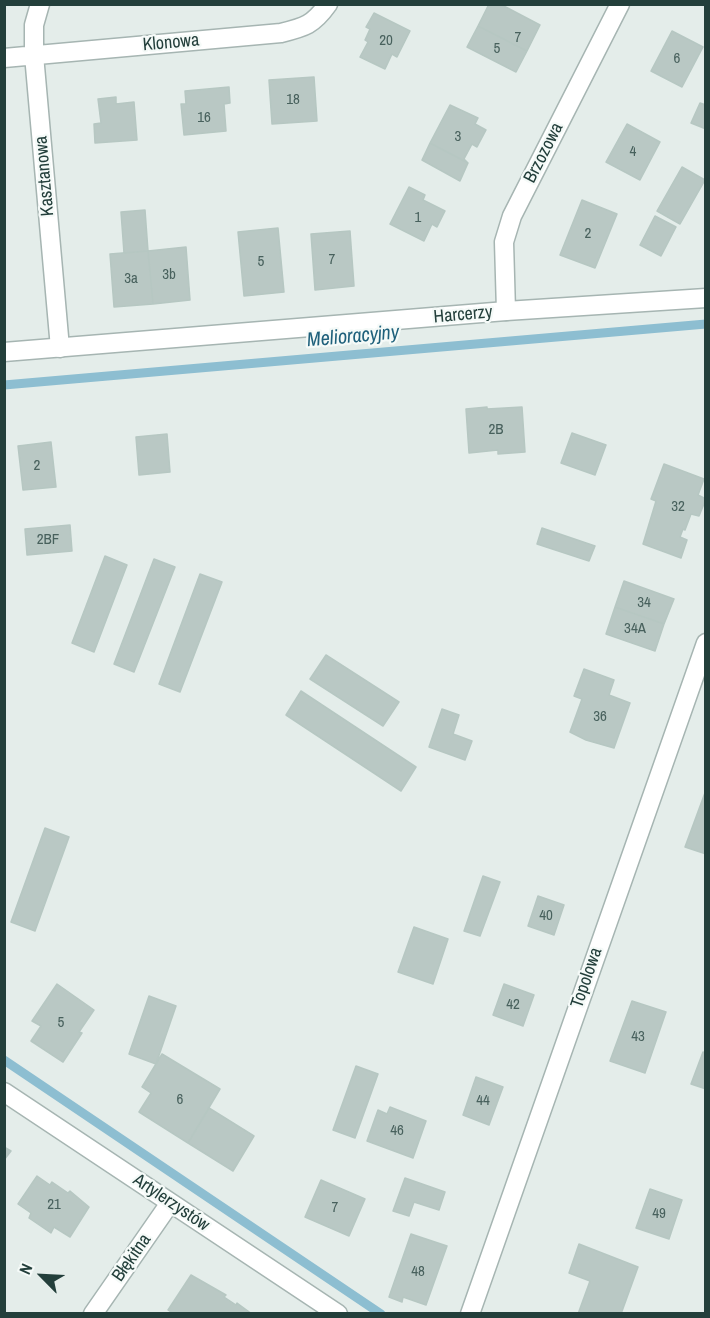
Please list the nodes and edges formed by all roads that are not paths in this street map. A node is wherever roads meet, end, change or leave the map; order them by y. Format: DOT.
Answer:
graph roads {
  1 [pos="40,4"];
  2 [pos="328,4"];
  3 [pos="620,4"];
  4 [pos="34,55"];
  5 [pos="4,58"];
  6 [pos="705,298"];
  7 [pos="506,311"];
  8 [pos="60,348"];
  9 [pos="4,352"];
  10 [pos="705,644"];
  11 [pos="4,1092"];
  12 [pos="170,1203"];
  13 [pos="93,1314"];
  14 [pos="338,1314"];
  15 [pos="470,1314"];
  1 -- 4 [label="street, Kasztanowa"];
  2 -- 4 [label="street, Klonowa"];
  3 -- 7 [label="street, Brzozowa"];
  4 -- 5 [label="street, Klonowa"];
  4 -- 8 [label="street, Kasztanowa"];
  6 -- 7 [label="street, Harcerzy"];
  7 -- 8 [label="street, Harcerzy"];
  8 -- 9 [label="street, Harcerzy"];
  10 -- 15 [label="street, Topolowa"];
  11 -- 12 [label="street, Artylerzystów"];
  12 -- 13 [label="street, Błękitna"];
  12 -- 14 [label="street, Artylerzystów"];
}
